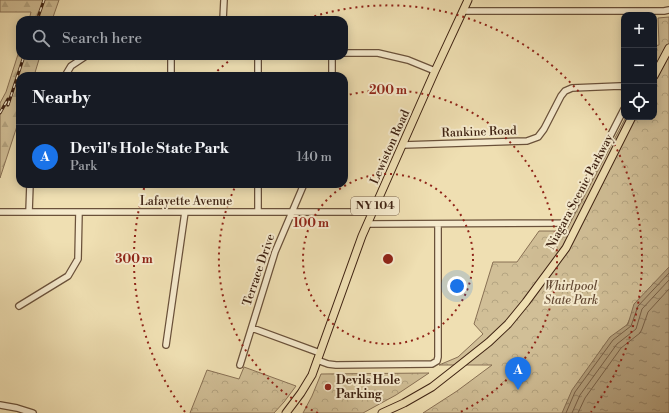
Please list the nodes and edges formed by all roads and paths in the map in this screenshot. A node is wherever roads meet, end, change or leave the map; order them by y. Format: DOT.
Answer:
graph roads {
  1 [pos="224,0"];
  2 [pos="468,0"];
  3 [pos="464,10"];
  4 [pos="667,11"];
  5 [pos="223,16"];
  6 [pos="669,48"];
  7 [pos="348,53"];
  8 [pos="80,60"];
  9 [pos="171,60"];
  10 [pos="258,60"];
  11 [pos="332,60"];
  12 [pos="657,70"];
  13 [pos="436,71"];
  14 [pos="67,72"];
  15 [pos="171,72"];
  16 [pos="258,72"];
  17 [pos="332,72"];
  18 [pos="621,86"];
  19 [pos="621,115"];
  20 [pos="630,120"];
  21 [pos="403,145"];
  22 [pos="30,188"];
  23 [pos="258,188"];
  24 [pos="302,188"];
  25 [pos="0,212"];
  26 [pos="29,212"];
  27 [pos="79,212"];
  28 [pos="185,212"];
  29 [pos="258,212"];
  30 [pos="292,212"];
  31 [pos="373,212"];
  32 [pos="368,224"];
  33 [pos="438,224"];
  34 [pos="19,306"];
  35 [pos="252,328"];
  36 [pos="166,345"];
  37 [pos="320,353"];
  38 [pos="317,360"];
  39 [pos="240,365"];
  40 [pos="0,405"];
  41 [pos="290,412"];
  42 [pos="33,413"];
  43 [pos="382,413"];
  1 -- 5 [label="street"];
  2 -- 3 [label="main road, Lewiston Road / NY 104"];
  3 -- 4 [label="street"];
  3 -- 13 [label="main road, Lewiston Road / NY 104"];
  6 -- 12 [label="main road"];
  7 -- 13 [label="street"];
  8 -- 14 [label="street"];
  9 -- 15 [label="street"];
  10 -- 16 [label="street"];
  11 -- 17 [label="street"];
  13 -- 21 [label="main road, Lewiston Road / NY 104"];
  18 -- 21 [label="street, Rankine Road"];
  19 -- 33 [label="street"];
  20 -- 43 [label="main road, Niagara Scenic Parkway"];
  21 -- 31 [label="main road, Lewiston Road / NY 104"];
  22 -- 26 [label="street"];
  23 -- 29 [label="street"];
  24 -- 30 [label="street, Terrace Drive"];
  25 -- 26 [label="street, Lafayette Avenue"];
  26 -- 27 [label="street, Lafayette Avenue"];
  27 -- 28 [label="street, Lafayette Avenue"];
  27 -- 34 [label="street"];
  28 -- 29 [label="street, Lafayette Avenue"];
  28 -- 36 [label="street"];
  29 -- 30 [label="street, Lafayette Avenue"];
  30 -- 31 [label="street, Lafayette Avenue"];
  30 -- 35 [label="street, Terrace Drive"];
  31 -- 32 [label="main road, Lewiston Road / NY 104"];
  32 -- 33 [label="street"];
  32 -- 37 [label="main road, Lewiston Road / NY 104"];
  33 -- 38 [label="street"];
  35 -- 37 [label="street"];
  35 -- 39 [label="street, Terrace Drive"];
  37 -- 38 [label="main road, Lewiston Road / NY 104"];
  38 -- 41 [label="main road, Lewiston Road / NY 104"];
  40 -- 42 [label="street"];
}
